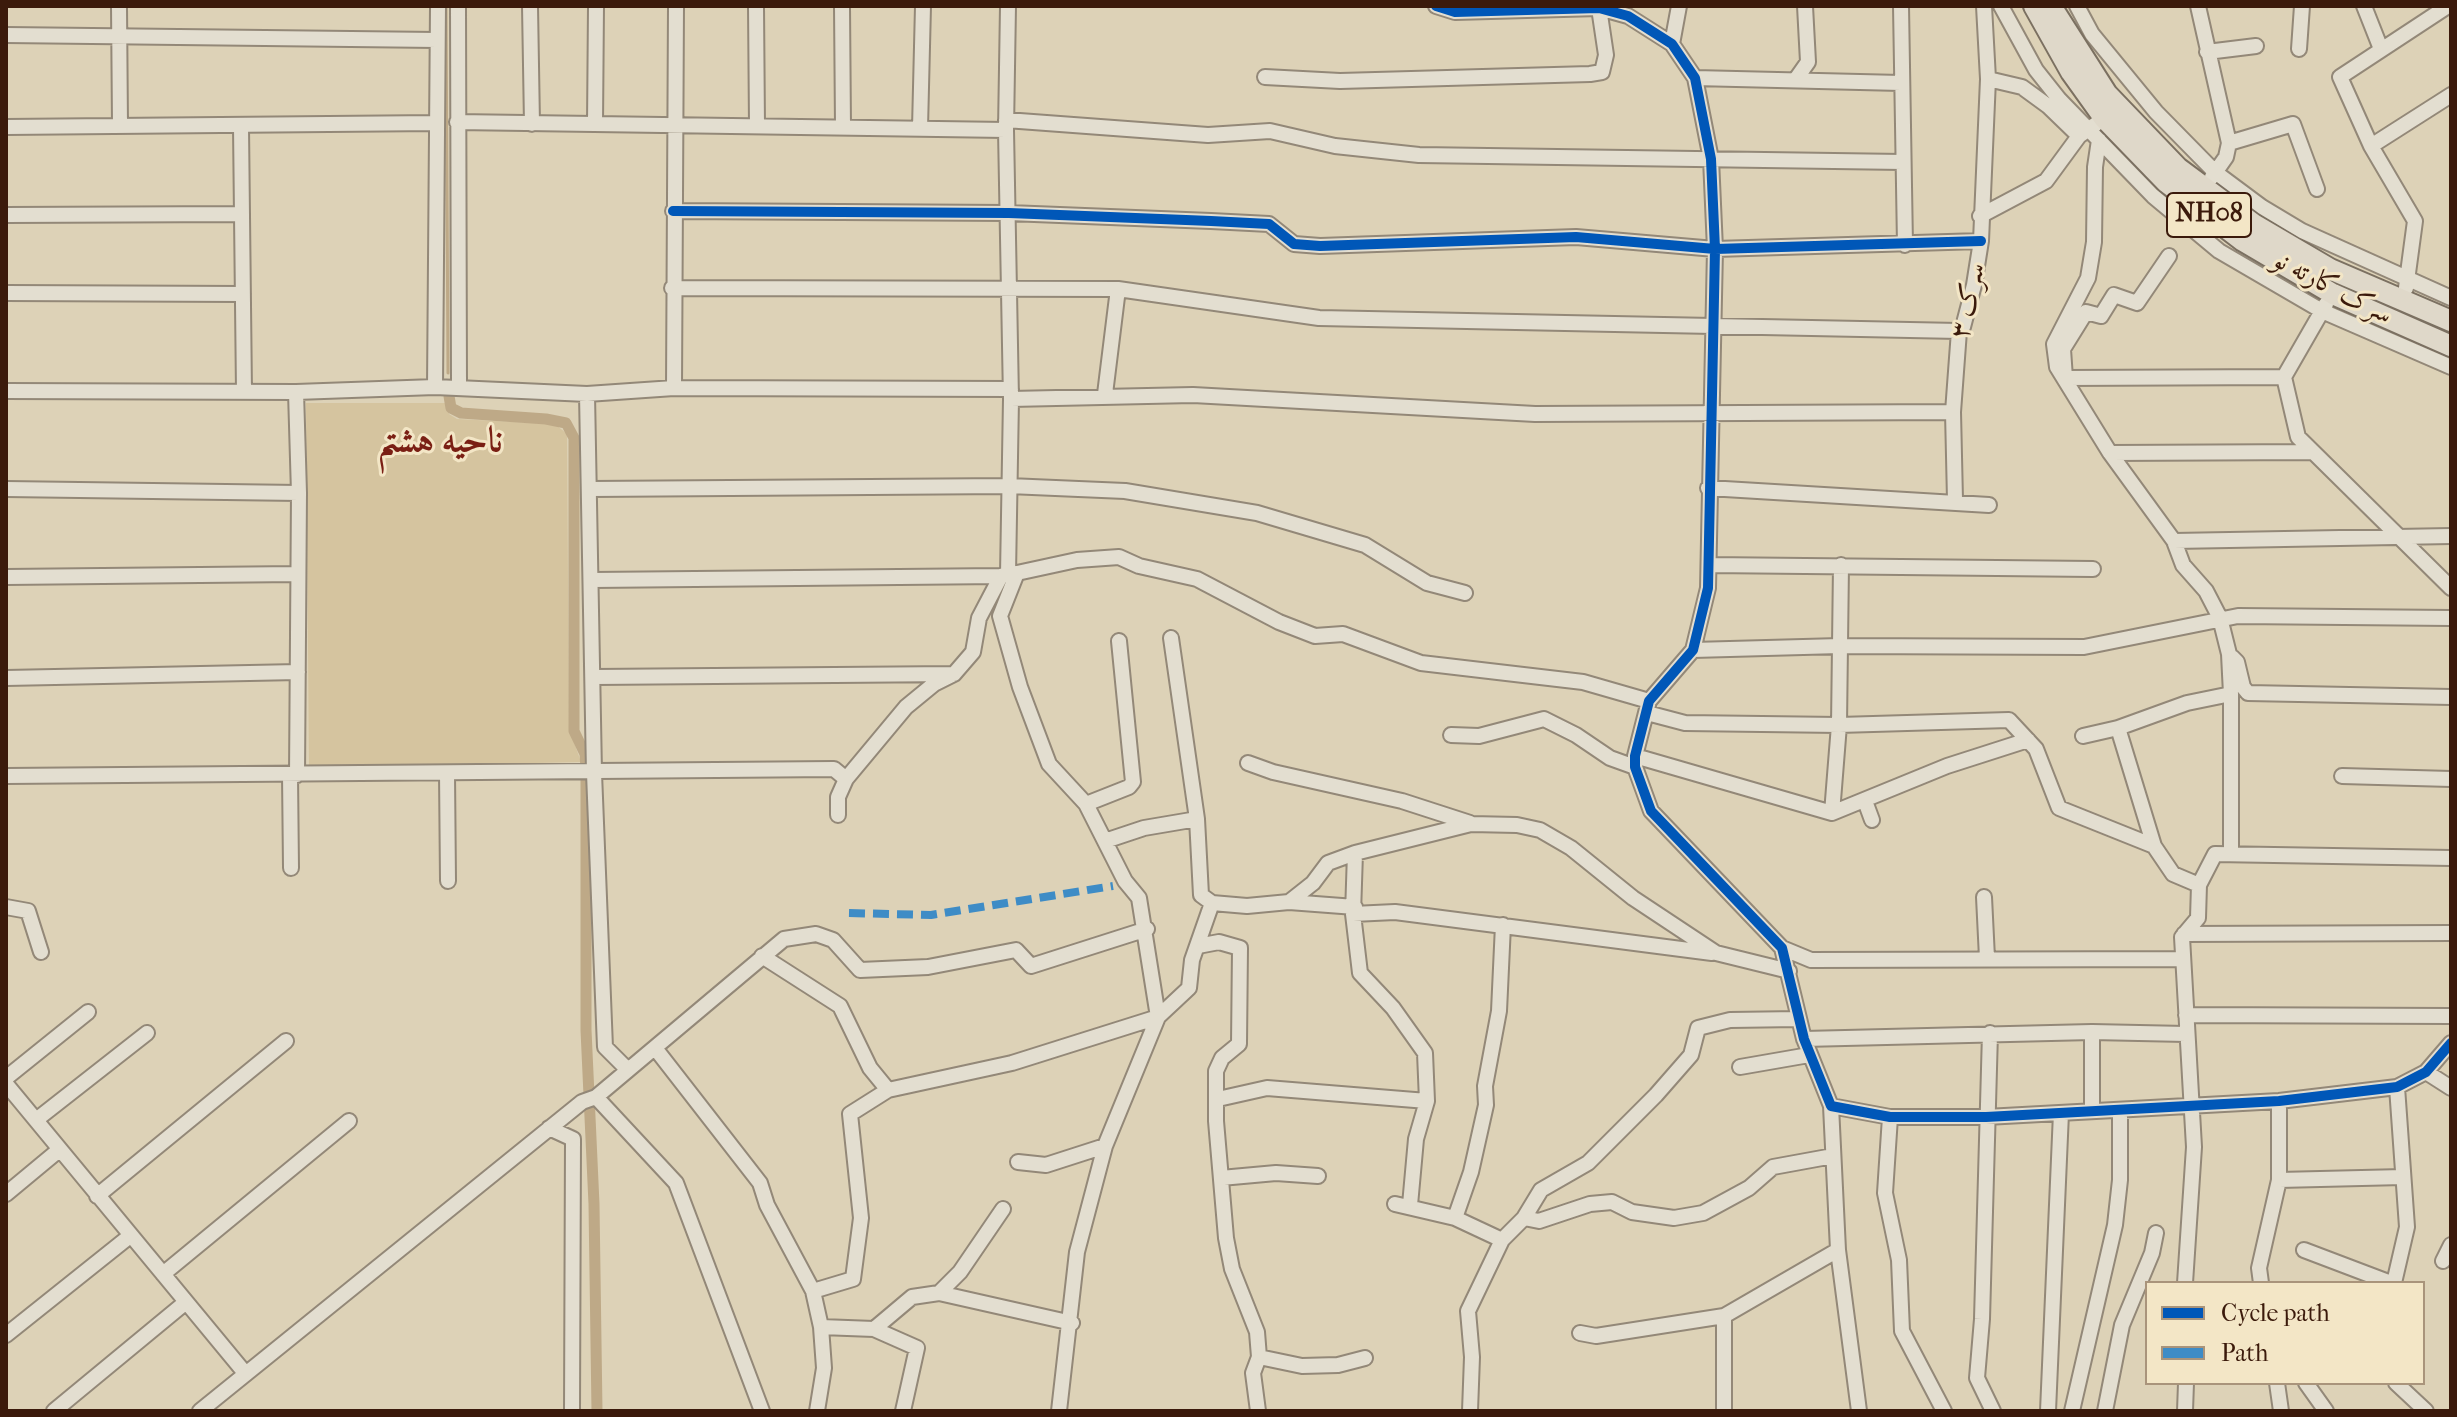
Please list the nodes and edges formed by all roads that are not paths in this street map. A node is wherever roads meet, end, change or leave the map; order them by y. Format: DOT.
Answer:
graph roads {
  1 [pos="119,6"];
  2 [pos="438,6"];
  3 [pos="458,6"];
  4 [pos="530,6"];
  5 [pos="596,6"];
  6 [pos="676,6"];
  7 [pos="756,6"];
  8 [pos="842,6"];
  9 [pos="923,6"];
  10 [pos="1008,6"];
  11 [pos="1436,6"];
  12 [pos="1679,6"];
  13 [pos="1805,6"];
  14 [pos="1901,6"];
  15 [pos="1984,6"];
  16 [pos="2001,6"];
  17 [pos="2034,6"];
  18 [pos="2051,6"];
  19 [pos="2077,6"];
  20 [pos="2198,6"];
  21 [pos="2302,6"];
  22 [pos="2364,6"];
  23 [pos="2448,6"];
  24 [pos="1516,8"];
  25 [pos="1599,8"];
  26 [pos="119,34"];
  27 [pos="6,35"];
  28 [pos="437,40"];
  29 [pos="1672,44"];
  30 [pos="2256,46"];
  31 [pos="2299,49"];
  32 [pos="2381,49"];
  33 [pos="2207,52"];
  34 [pos="1265,77"];
  35 [pos="1695,78"];
  36 [pos="1796,79"];
  37 [pos="1988,79"];
  38 [pos="1901,83"];
  39 [pos="2451,95"];
  40 [pos="457,122"];
  41 [pos="436,123"];
  42 [pos="532,124"];
  43 [pos="595,124"];
  44 [pos="120,125"];
  45 [pos="674,125"];
  46 [pos="1006,125"];
  47 [pos="757,126"];
  48 [pos="6,127"];
  49 [pos="241,127"];
  50 [pos="843,127"];
  51 [pos="920,128"];
  52 [pos="2092,131"];
  53 [pos="2229,143"];
  54 [pos="2371,146"];
  55 [pos="1711,159"];
  56 [pos="1903,162"];
  57 [pos="2172,175"];
  58 [pos="2210,180"];
  59 [pos="2317,189"];
  60 [pos="673,211"];
  61 [pos="1009,213"];
  62 [pos="242,214"];
  63 [pos="6,215"];
  64 [pos="1980,216"];
  65 [pos="2249,233"];
  66 [pos="1981,241"];
  67 [pos="1905,245"];
  68 [pos="1715,249"];
  69 [pos="2169,256"];
  70 [pos="672,288"];
  71 [pos="1118,289"];
  72 [pos="2405,290"];
  73 [pos="1010,292"];
  74 [pos="6,293"];
  75 [pos="243,294"];
  76 [pos="2451,298"];
  77 [pos="2327,302"];
  78 [pos="2451,321"];
  79 [pos="1712,327"];
  80 [pos="1959,331"];
  81 [pos="2451,346"];
  82 [pos="2451,367"];
  83 [pos="2284,377"];
  84 [pos="2065,378"];
  85 [pos="435,387"];
  86 [pos="459,387"];
  87 [pos="674,388"];
  88 [pos="6,391"];
  89 [pos="244,392"];
  90 [pos="296,392"];
  91 [pos="587,394"];
  92 [pos="1011,394"];
  93 [pos="1105,394"];
  94 [pos="1953,412"];
  95 [pos="1709,415"];
  96 [pos="2313,452"];
  97 [pos="2110,453"];
  98 [pos="1009,486"];
  99 [pos="1708,488"];
  100 [pos="6,489"];
  101 [pos="591,489"];
  102 [pos="299,493"];
  103 [pos="1955,500"];
  104 [pos="1989,505"];
  105 [pos="2398,535"];
  106 [pos="2451,536"];
  107 [pos="2174,541"];
  108 [pos="1709,565"];
  109 [pos="1841,565"];
  110 [pos="2093,569"];
  111 [pos="297,574"];
  112 [pos="1008,575"];
  113 [pos="6,577"];
  114 [pos="593,580"];
  115 [pos="2451,588"];
  116 [pos="1465,593"];
  117 [pos="2220,618"];
  118 [pos="2451,618"];
  119 [pos="1171,638"];
  120 [pos="1119,641"];
  121 [pos="1840,646"];
  122 [pos="1693,650"];
  123 [pos="2229,654"];
  124 [pos="298,672"];
  125 [pos="954,674"];
  126 [pos="595,677"];
  127 [pos="6,678"];
  128 [pos="2231,694"];
  129 [pos="2451,697"];
  130 [pos="1648,707"];
  131 [pos="1839,725"];
  132 [pos="2118,728"];
  133 [pos="1451,735"];
  134 [pos="2083,736"];
  135 [pos="2028,740"];
  136 [pos="1635,761"];
  137 [pos="1248,763"];
  138 [pos="447,773"];
  139 [pos="588,773"];
  140 [pos="293,775"];
  141 [pos="6,776"];
  142 [pos="2342,776"];
  143 [pos="846,779"];
  144 [pos="2451,779"];
  145 [pos="1865,801"];
  146 [pos="1086,804"];
  147 [pos="1832,813"];
  148 [pos="838,815"];
  149 [pos="1197,819"];
  150 [pos="1872,820"];
  151 [pos="1471,824"];
  152 [pos="1105,841"];
  153 [pos="2154,846"];
  154 [pos="1355,853"];
  155 [pos="2231,853"];
  156 [pos="2451,858"];
  157 [pos="291,868"];
  158 [pos="448,881"];
  159 [pos="2199,885"];
  160 [pos="1984,897"];
  161 [pos="1289,902"];
  162 [pos="1212,903"];
  163 [pos="6,907"];
  164 [pos="1354,910"];
  165 [pos="1503,925"];
  166 [pos="1147,929"];
  167 [pos="2451,933"];
  168 [pos="2184,934"];
  169 [pos="1198,946"];
  170 [pos="1782,948"];
  171 [pos="41,952"];
  172 [pos="1716,953"];
  173 [pos="762,956"];
  174 [pos="1987,958"];
  175 [pos="2183,959"];
  176 [pos="1789,971"];
  177 [pos="88,1012"];
  178 [pos="2186,1015"];
  179 [pos="2451,1016"];
  180 [pos="1158,1017"];
  181 [pos="1798,1019"];
  182 [pos="2092,1032"];
  183 [pos="147,1033"];
  184 [pos="1990,1033"];
  185 [pos="2186,1034"];
  186 [pos="1804,1039"];
  187 [pos="286,1041"];
  188 [pos="2451,1043"];
  189 [pos="655,1048"];
  190 [pos="1809,1055"];
  191 [pos="1740,1067"];
  192 [pos="628,1070"];
  193 [pos="2426,1072"];
  194 [pos="6,1081"];
  195 [pos="2397,1087"];
  196 [pos="2451,1088"];
  197 [pos="888,1090"];
  198 [pos="1218,1099"];
  199 [pos="589,1100"];
  200 [pos="1427,1101"];
  201 [pos="2279,1101"];
  202 [pos="1831,1106"];
  203 [pos="2192,1108"];
  204 [pos="2120,1110"];
  205 [pos="2092,1111"];
  206 [pos="2061,1113"];
  207 [pos="1890,1117"];
  208 [pos="1986,1117"];
  209 [pos="36,1120"];
  210 [pos="349,1121"];
  211 [pos="549,1128"];
  212 [pos="1105,1146"];
  213 [pos="59,1150"];
  214 [pos="1833,1156"];
  215 [pos="1018,1162"];
  216 [pos="1318,1176"];
  217 [pos="2403,1177"];
  218 [pos="1221,1178"];
  219 [pos="2279,1180"];
  220 [pos="6,1194"];
  221 [pos="97,1196"];
  222 [pos="1003,1209"];
  223 [pos="1455,1218"];
  224 [pos="1524,1218"];
  225 [pos="2156,1233"];
  226 [pos="130,1236"];
  227 [pos="1502,1240"];
  228 [pos="2451,1245"];
  229 [pos="1838,1250"];
  230 [pos="2304,1250"];
  231 [pos="2443,1261"];
  232 [pos="163,1274"];
  233 [pos="2185,1281"];
  234 [pos="2261,1281"];
  235 [pos="2387,1281"];
  236 [pos="2393,1281"];
  237 [pos="813,1291"];
  238 [pos="939,1293"];
  239 [pos="186,1302"];
  240 [pos="1724,1316"];
  241 [pos="1072,1323"];
  242 [pos="821,1327"];
  243 [pos="874,1329"];
  244 [pos="1580,1333"];
  245 [pos="6,1335"];
  246 [pos="1259,1357"];
  247 [pos="1365,1358"];
  248 [pos="245,1373"];
  249 [pos="2186,1385"];
  250 [pos="2277,1385"];
  251 [pos="2307,1385"];
  252 [pos="2398,1385"];
  253 [pos="54,1411"];
  254 [pos="200,1411"];
  255 [pos="572,1411"];
  256 [pos="762,1411"];
  257 [pos="817,1411"];
  258 [pos="903,1411"];
  259 [pos="1059,1411"];
  260 [pos="1258,1411"];
  261 [pos="1470,1411"];
  262 [pos="1724,1411"];
  263 [pos="1859,1411"];
  264 [pos="1944,1411"];
  265 [pos="1993,1411"];
  266 [pos="2048,1411"];
  267 [pos="2072,1411"];
  268 [pos="2105,1411"];
  269 [pos="2185,1411"];
  270 [pos="2281,1411"];
  271 [pos="2326,1411"];
  272 [pos="2426,1411"];
  1 -- 26 [label="street"];
  2 -- 28 [label="street"];
  3 -- 40 [label="street"];
  4 -- 42 [label="street"];
  5 -- 43 [label="street"];
  6 -- 45 [label="street"];
  7 -- 47 [label="street"];
  8 -- 50 [label="street"];
  9 -- 51 [label="street"];
  10 -- 46 [label="street"];
  11 -- 24 [label="street"];
  12 -- 29 [label="street"];
  13 -- 36 [label="street"];
  14 -- 38 [label="street"];
  15 -- 37 [label="street, سرک ۳"];
  16 -- 52 [label="street"];
  17 -- 52 [label="highway, سرک کارته نو / NH08"];
  18 -- 57 [label="highway, سرک کارته نو / NH08"];
  19 -- 58 [label="street"];
  20 -- 33 [label="street"];
  21 -- 31 [label="street"];
  22 -- 32 [label="street"];
  23 -- 32 [label="street"];
  24 -- 25 [label="street"];
  25 -- 29 [label="street"];
  25 -- 34 [label="street"];
  26 -- 27 [label="street"];
  26 -- 28 [label="street"];
  26 -- 44 [label="street"];
  28 -- 41 [label="street"];
  29 -- 35 [label="street"];
  30 -- 33 [label="street"];
  32 -- 54 [label="street"];
  33 -- 53 [label="street"];
  35 -- 36 [label="street"];
  35 -- 55 [label="street"];
  36 -- 38 [label="street"];
  37 -- 52 [label="street"];
  37 -- 64 [label="street, سرک ۳"];
  38 -- 56 [label="street"];
  39 -- 54 [label="street"];
  40 -- 42 [label="street"];
  40 -- 86 [label="street"];
  41 -- 49 [label="street"];
  41 -- 85 [label="street"];
  42 -- 43 [label="street"];
  43 -- 45 [label="street"];
  44 -- 48 [label="street"];
  44 -- 49 [label="street"];
  45 -- 47 [label="street"];
  45 -- 60 [label="street"];
  46 -- 51 [label="street"];
  46 -- 55 [label="street"];
  46 -- 61 [label="street"];
  47 -- 50 [label="street"];
  49 -- 62 [label="street"];
  50 -- 51 [label="street"];
  52 -- 57 [label="highway, سرک کارته نو / NH08"];
  52 -- 64 [label="street"];
  52 -- 77 [label="street"];
  52 -- 84 [label="street"];
  53 -- 58 [label="street"];
  53 -- 59 [label="street"];
  54 -- 72 [label="street"];
  55 -- 56 [label="street"];
  55 -- 68 [label="street"];
  56 -- 67 [label="street"];
  57 -- 58 [label="highway, سرک کارته نو / NH08"];
  57 -- 65 [label="highway, سرک کارته نو / NH08"];
  58 -- 65 [label="highway, سرک کارته نو / NH08"];
  58 -- 72 [label="street"];
  60 -- 61 [label="street"];
  60 -- 70 [label="street"];
  61 -- 68 [label="street"];
  61 -- 73 [label="street"];
  62 -- 63 [label="street"];
  62 -- 75 [label="street"];
  64 -- 66 [label="street, سرک ۳"];
  65 -- 72 [label="highway, سرک کارته نو / NH08"];
  65 -- 77 [label="highway, سرک کارته نو / NH08"];
  66 -- 67 [label="street"];
  66 -- 80 [label="street, سرک ۳"];
  67 -- 68 [label="street"];
  68 -- 79 [label="street"];
  69 -- 84 [label="street"];
  70 -- 73 [label="street"];
  70 -- 87 [label="street"];
  71 -- 73 [label="street"];
  71 -- 79 [label="street"];
  71 -- 93 [label="street"];
  72 -- 76 [label="street"];
  72 -- 78 [label="highway, سرک کارته نو / NH08"];
  73 -- 92 [label="street"];
  74 -- 75 [label="street"];
  75 -- 89 [label="street"];
  77 -- 81 [label="highway, سرک کارته نو / NH08"];
  77 -- 82 [label="street"];
  77 -- 83 [label="street"];
  79 -- 80 [label="street"];
  79 -- 95 [label="street"];
  80 -- 94 [label="street, سرک ۳"];
  83 -- 84 [label="street"];
  83 -- 96 [label="street"];
  84 -- 97 [label="street"];
  85 -- 86 [label="street"];
  85 -- 90 [label="street"];
  86 -- 91 [label="street"];
  87 -- 91 [label="street"];
  87 -- 92 [label="street"];
  88 -- 89 [label="street"];
  89 -- 90 [label="street"];
  90 -- 102 [label="street"];
  91 -- 101 [label="street"];
  92 -- 93 [label="street"];
  92 -- 98 [label="street"];
  93 -- 95 [label="street"];
  94 -- 95 [label="street"];
  94 -- 103 [label="street, سرک ۳"];
  95 -- 99 [label="street"];
  96 -- 97 [label="street"];
  96 -- 105 [label="street"];
  97 -- 107 [label="street"];
  98 -- 101 [label="street"];
  98 -- 112 [label="street"];
  98 -- 116 [label="street"];
  99 -- 103 [label="street"];
  99 -- 108 [label="street"];
  100 -- 102 [label="street"];
  101 -- 114 [label="street"];
  102 -- 111 [label="street"];
  103 -- 104 [label="street"];
  105 -- 106 [label="street"];
  105 -- 107 [label="street"];
  105 -- 115 [label="street"];
  107 -- 117 [label="street"];
  108 -- 109 [label="street"];
  108 -- 122 [label="street"];
  109 -- 110 [label="street"];
  109 -- 121 [label="street"];
  111 -- 113 [label="street"];
  111 -- 124 [label="street"];
  112 -- 114 [label="street"];
  112 -- 125 [label="street"];
  112 -- 130 [label="street"];
  112 -- 146 [label="street"];
  114 -- 126 [label="street"];
  117 -- 118 [label="street"];
  117 -- 121 [label="street"];
  117 -- 123 [label="street"];
  119 -- 149 [label="street"];
  120 -- 146 [label="street"];
  121 -- 122 [label="street"];
  121 -- 131 [label="street"];
  122 -- 130 [label="street"];
  123 -- 128 [label="street"];
  123 -- 129 [label="street"];
  124 -- 127 [label="street"];
  124 -- 140 [label="street"];
  125 -- 126 [label="street"];
  125 -- 143 [label="street"];
  126 -- 139 [label="street"];
  128 -- 132 [label="street"];
  128 -- 155 [label="street"];
  130 -- 131 [label="street"];
  130 -- 136 [label="street"];
  131 -- 135 [label="street"];
  131 -- 147 [label="street"];
  132 -- 134 [label="street"];
  132 -- 153 [label="street"];
  133 -- 136 [label="street"];
  135 -- 145 [label="street"];
  135 -- 153 [label="street"];
  136 -- 147 [label="street"];
  136 -- 170 [label="street"];
  137 -- 151 [label="street"];
  138 -- 139 [label="street"];
  138 -- 140 [label="street"];
  138 -- 158 [label="street"];
  139 -- 143 [label="street"];
  139 -- 192 [label="street"];
  140 -- 141 [label="street"];
  140 -- 157 [label="street"];
  142 -- 144 [label="street"];
  143 -- 148 [label="street"];
  145 -- 147 [label="street"];
  145 -- 150 [label="street"];
  146 -- 152 [label="street"];
  149 -- 152 [label="street"];
  149 -- 162 [label="street"];
  151 -- 154 [label="street"];
  151 -- 172 [label="street"];
  152 -- 166 [label="street"];
  153 -- 159 [label="street"];
  154 -- 161 [label="street"];
  154 -- 164 [label="street"];
  155 -- 156 [label="street"];
  155 -- 159 [label="street"];
  159 -- 168 [label="street"];
  160 -- 174 [label="street"];
  161 -- 162 [label="street"];
  161 -- 164 [label="street"];
  162 -- 169 [label="street"];
  163 -- 171 [label="street"];
  164 -- 165 [label="street"];
  164 -- 200 [label="street"];
  165 -- 172 [label="street"];
  165 -- 223 [label="street"];
  166 -- 173 [label="street"];
  166 -- 180 [label="street"];
  167 -- 168 [label="street"];
  168 -- 175 [label="street"];
  169 -- 180 [label="street"];
  169 -- 198 [label="street"];
  170 -- 174 [label="street"];
  170 -- 176 [label="street"];
  172 -- 176 [label="street"];
  173 -- 189 [label="street"];
  173 -- 197 [label="street"];
  174 -- 175 [label="street"];
  175 -- 178 [label="street"];
  176 -- 181 [label="street"];
  177 -- 194 [label="street"];
  178 -- 179 [label="street"];
  178 -- 185 [label="street"];
  180 -- 197 [label="street"];
  180 -- 212 [label="street"];
  181 -- 186 [label="street"];
  181 -- 224 [label="street"];
  182 -- 184 [label="street"];
  182 -- 185 [label="street"];
  182 -- 205 [label="street"];
  183 -- 209 [label="street"];
  184 -- 186 [label="street"];
  184 -- 208 [label="street"];
  185 -- 203 [label="street"];
  186 -- 190 [label="street"];
  187 -- 221 [label="street"];
  188 -- 193 [label="street"];
  189 -- 192 [label="street"];
  189 -- 237 [label="street"];
  190 -- 191 [label="street"];
  190 -- 202 [label="street"];
  192 -- 199 [label="street"];
  193 -- 195 [label="street"];
  193 -- 196 [label="street"];
  194 -- 209 [label="street"];
  195 -- 201 [label="street"];
  195 -- 217 [label="street"];
  197 -- 237 [label="street"];
  198 -- 200 [label="street"];
  198 -- 218 [label="street"];
  199 -- 211 [label="street"];
  199 -- 256 [label="street"];
  200 -- 223 [label="street"];
  201 -- 203 [label="street"];
  201 -- 219 [label="street"];
  202 -- 207 [label="street"];
  202 -- 214 [label="street"];
  203 -- 204 [label="street"];
  203 -- 233 [label="street"];
  204 -- 205 [label="street"];
  204 -- 267 [label="street"];
  205 -- 206 [label="street"];
  206 -- 208 [label="street"];
  206 -- 266 [label="street"];
  207 -- 208 [label="street"];
  207 -- 264 [label="street"];
  208 -- 265 [label="street"];
  209 -- 213 [label="street"];
  210 -- 232 [label="street"];
  211 -- 248 [label="street"];
  211 -- 255 [label="street"];
  212 -- 215 [label="street"];
  212 -- 241 [label="street"];
  213 -- 220 [label="street"];
  213 -- 221 [label="street"];
  214 -- 224 [label="street"];
  214 -- 229 [label="street"];
  216 -- 218 [label="street"];
  217 -- 219 [label="street"];
  217 -- 236 [label="street"];
  218 -- 246 [label="street"];
  219 -- 234 [label="street"];
  221 -- 226 [label="street"];
  222 -- 238 [label="street"];
  223 -- 227 [label="street"];
  224 -- 227 [label="street"];
  225 -- 268 [label="street"];
  226 -- 232 [label="street"];
  226 -- 245 [label="street"];
  227 -- 261 [label="street"];
  228 -- 231 [label="street"];
  229 -- 240 [label="street"];
  229 -- 263 [label="street"];
  230 -- 235 [label="street"];
  232 -- 239 [label="street"];
  237 -- 242 [label="street"];
  238 -- 241 [label="street"];
  238 -- 243 [label="street"];
  239 -- 248 [label="street"];
  239 -- 253 [label="street"];
  240 -- 244 [label="street"];
  240 -- 262 [label="street"];
  241 -- 259 [label="street"];
  242 -- 243 [label="street"];
  242 -- 257 [label="street"];
  243 -- 258 [label="street"];
  246 -- 247 [label="street"];
  246 -- 260 [label="street"];
  248 -- 254 [label="street"];
  249 -- 269 [label="street"];
  250 -- 270 [label="street"];
  251 -- 271 [label="street"];
  252 -- 272 [label="street"];
}
